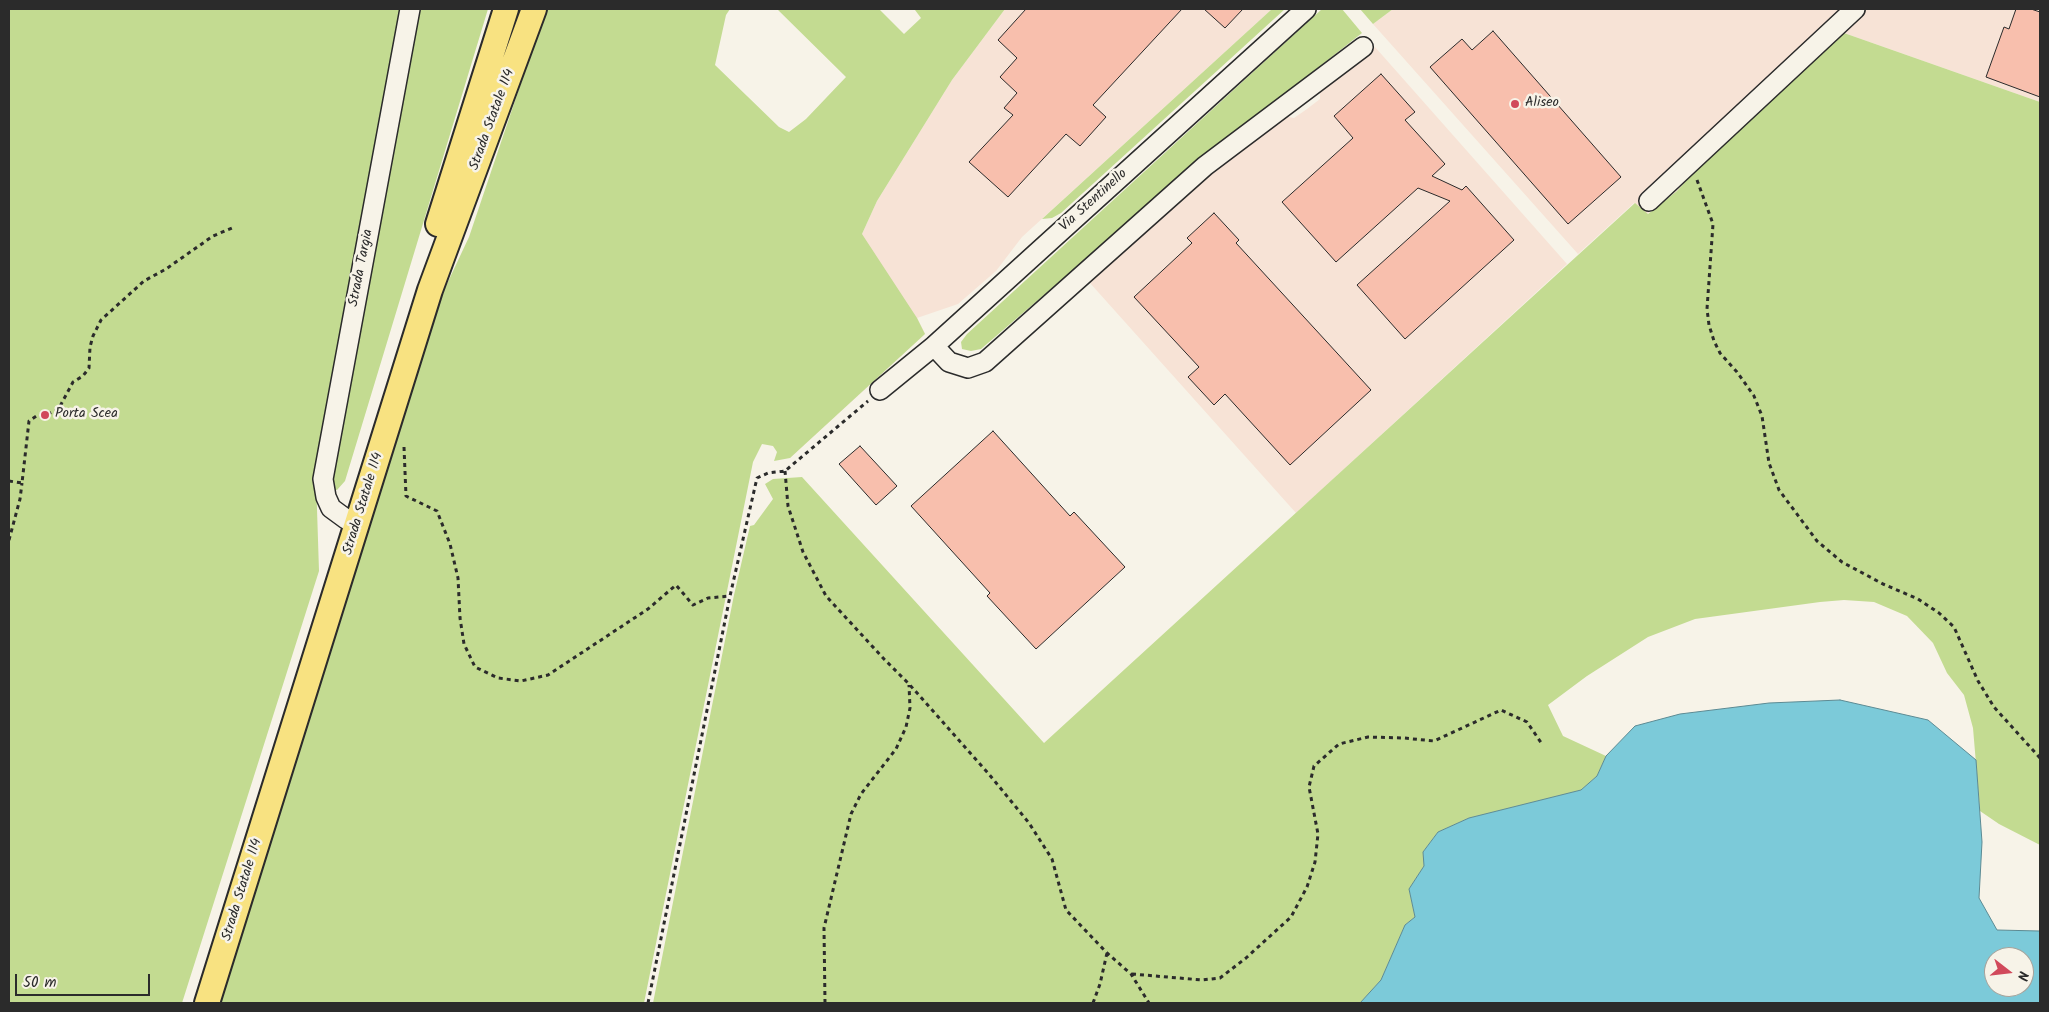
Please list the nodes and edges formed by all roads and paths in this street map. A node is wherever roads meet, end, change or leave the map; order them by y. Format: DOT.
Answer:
graph roads {
  1 [pos="410,9"];
  2 [pos="506,9"];
  3 [pos="534,9"];
  4 [pos="1306,9"];
  5 [pos="1856,9"];
  6 [pos="1363,47"];
  7 [pos="1687,165"];
  8 [pos="1649,201"];
  9 [pos="232,228"];
  10 [pos="934,346"];
  11 [pos="880,390"];
  12 [pos="404,441"];
  13 [pos="785,471"];
  14 [pos="9,481"];
  15 [pos="22,483"];
  16 [pos="346,519"];
  17 [pos="9,540"];
  18 [pos="730,596"];
  19 [pos="909,684"];
  20 [pos="1542,744"];
  21 [pos="2040,758"];
  22 [pos="1107,953"];
  23 [pos="1131,974"];
  24 [pos="190,1003"];
  25 [pos="207,1003"];
  26 [pos="648,1003"];
  27 [pos="825,1003"];
  28 [pos="1093,1003"];
  29 [pos="1148,1003"];
  1 -- 16 [label="street, Strada Targia"];
  2 -- 16 [label="main road, Strada Statale 114"];
  3 -- 25 [label="main road, Strada Statale 114"];
  4 -- 10 [label="street, Via Stentinello"];
  5 -- 7 [label="street"];
  6 -- 10 [label="street"];
  7 -- 8 [label="street"];
  7 -- 21 [label="path"];
  9 -- 15 [label="path"];
  10 -- 11 [label="street, Via Stentinello"];
  11 -- 13 [label="path"];
  12 -- 18 [label="path"];
  13 -- 18 [label="path"];
  13 -- 19 [label="path"];
  14 -- 15 [label="path"];
  15 -- 17 [label="path"];
  16 -- 24 [label="main road, Strada Statale 114"];
  18 -- 26 [label="path"];
  19 -- 22 [label="path"];
  19 -- 27 [label="path"];
  20 -- 23 [label="path"];
  22 -- 23 [label="path"];
  22 -- 28 [label="path"];
  23 -- 29 [label="path"];
}
